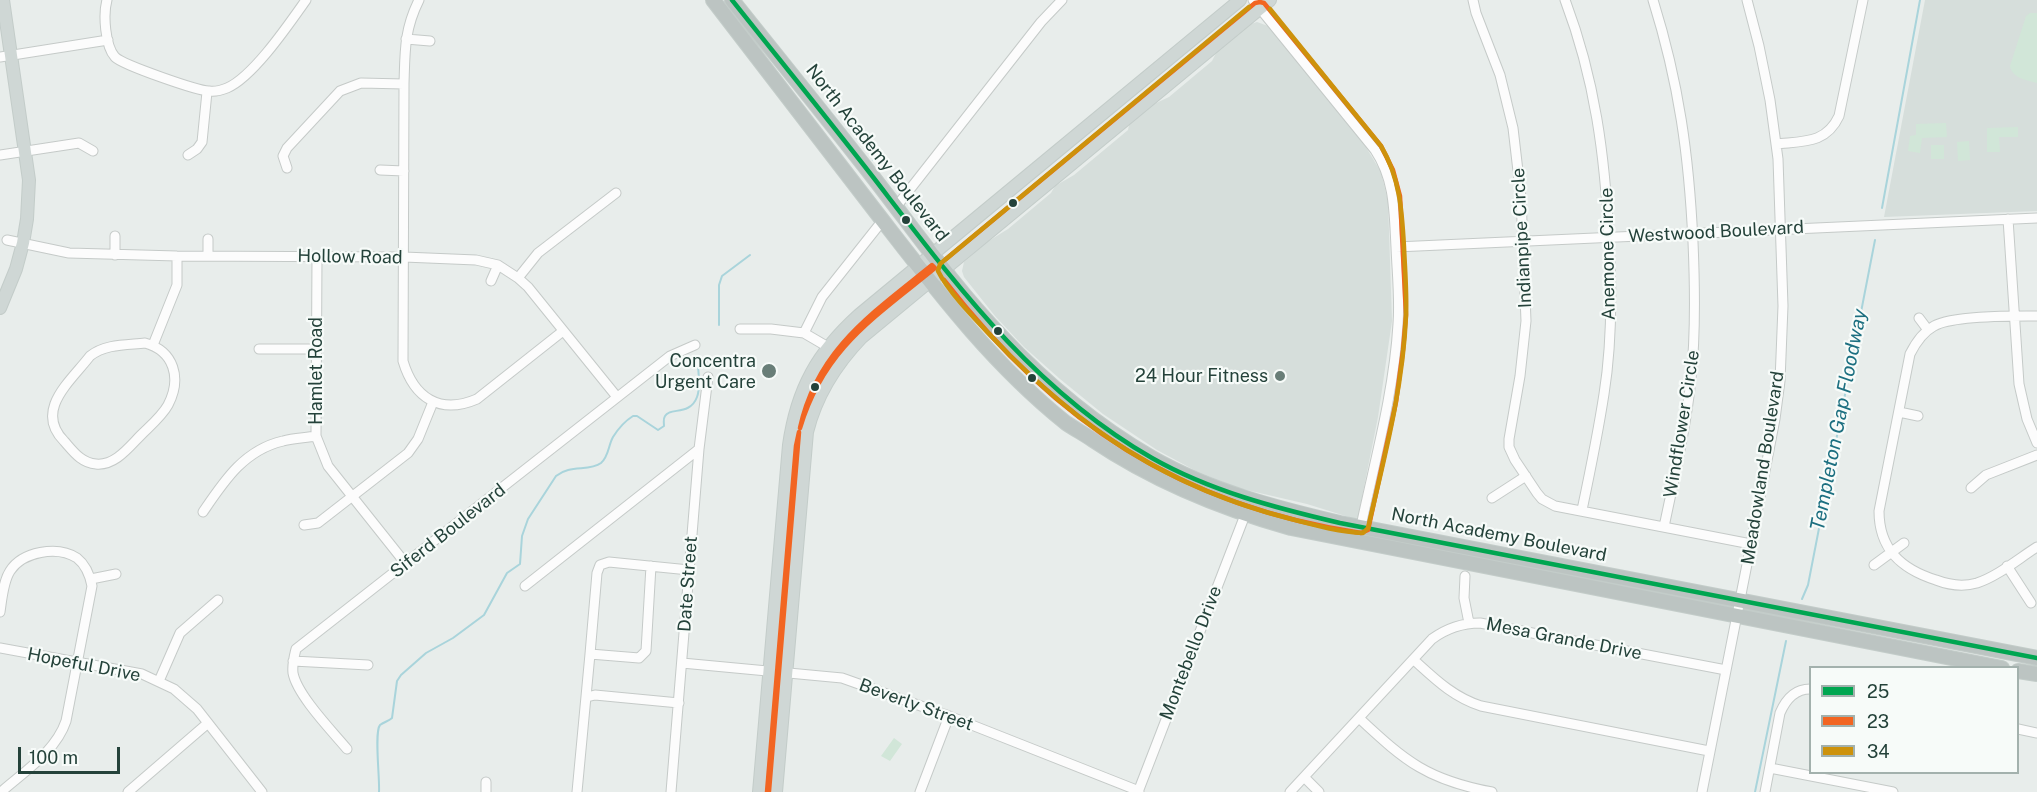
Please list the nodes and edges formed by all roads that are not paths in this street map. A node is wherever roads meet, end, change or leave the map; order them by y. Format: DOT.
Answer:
graph roads {
  1 [pos="3,0"];
  2 [pos="107,0"];
  3 [pos="306,0"];
  4 [pos="419,0"];
  5 [pos="713,0"];
  6 [pos="1062,0"];
  7 [pos="1240,0"];
  8 [pos="1270,0"];
  9 [pos="1473,0"];
  10 [pos="1565,0"];
  11 [pos="1653,0"];
  12 [pos="1746,0"];
  13 [pos="1863,0"];
  14 [pos="738,2"];
  15 [pos="1256,4"];
  16 [pos="406,39"];
  17 [pos="108,40"];
  18 [pos="430,42"];
  19 [pos="6,57"];
  20 [pos="404,84"];
  21 [pos="207,92"];
  22 [pos="1776,144"];
  23 [pos="26,150"];
  24 [pos="93,151"];
  25 [pos="0,155"];
  26 [pos="188,155"];
  27 [pos="287,168"];
  28 [pos="380,170"];
  29 [pos="404,171"];
  30 [pos="616,193"];
  31 [pos="896,207"];
  32 [pos="2037,218"];
  33 [pos="2008,219"];
  34 [pos="883,220"];
  35 [pos="1927,222"];
  36 [pos="1781,229"];
  37 [pos="1693,233"];
  38 [pos="1927,234"];
  39 [pos="115,236"];
  40 [pos="1609,237"];
  41 [pos="7,240"];
  42 [pos="208,240"];
  43 [pos="1524,241"];
  44 [pos="23,243"];
  45 [pos="1396,247"];
  46 [pos="933,254"];
  47 [pos="115,255"];
  48 [pos="177,256"];
  49 [pos="208,256"];
  50 [pos="317,256"];
  51 [pos="404,257"];
  52 [pos="498,265"];
  53 [pos="918,267"];
  54 [pos="945,270"];
  55 [pos="518,278"];
  56 [pos="491,281"];
  57 [pos="931,282"];
  58 [pos="0,308"];
  59 [pos="2014,316"];
  60 [pos="2037,316"];
  61 [pos="1919,318"];
  62 [pos="740,329"];
  63 [pos="1929,330"];
  64 [pos="564,331"];
  65 [pos="804,333"];
  66 [pos="153,345"];
  67 [pos="695,345"];
  68 [pos="828,347"];
  69 [pos="259,349"];
  70 [pos="316,349"];
  71 [pos="708,377"];
  72 [pos="172,395"];
  73 [pos="617,397"];
  74 [pos="183,398"];
  75 [pos="434,402"];
  76 [pos="1899,412"];
  77 [pos="1918,416"];
  78 [pos="807,432"];
  79 [pos="316,436"];
  80 [pos="2037,443"];
  81 [pos="699,449"];
  82 [pos="2037,455"];
  83 [pos="1526,476"];
  84 [pos="1971,488"];
  85 [pos="1181,489"];
  86 [pos="352,496"];
  87 [pos="1245,498"];
  88 [pos="1492,498"];
  89 [pos="1582,510"];
  90 [pos="203,512"];
  91 [pos="1245,515"];
  92 [pos="783,519"];
  93 [pos="304,525"];
  94 [pos="1361,526"];
  95 [pos="1664,527"];
  96 [pos="1383,531"];
  97 [pos="797,535"];
  98 [pos="1904,543"];
  99 [pos="1751,544"];
  100 [pos="2037,547"];
  101 [pos="1892,552"];
  102 [pos="406,564"];
  103 [pos="1874,565"];
  104 [pos="651,566"];
  105 [pos="2007,566"];
  106 [pos="690,570"];
  107 [pos="116,574"];
  108 [pos="1465,576"];
  109 [pos="91,579"];
  110 [pos="525,586"];
  111 [pos="218,600"];
  112 [pos="1740,601"];
  113 [pos="2031,603"];
  114 [pos="0,612"];
  115 [pos="1737,616"];
  116 [pos="1469,623"];
  117 [pos="0,648"];
  118 [pos="590,654"];
  119 [pos="2037,657"];
  120 [pos="1414,660"];
  121 [pos="293,661"];
  122 [pos="76,662"];
  123 [pos="682,663"];
  124 [pos="368,665"];
  125 [pos="1992,666"];
  126 [pos="1726,670"];
  127 [pos="2019,670"];
  128 [pos="769,671"];
  129 [pos="785,672"];
  130 [pos="2037,674"];
  131 [pos="159,681"];
  132 [pos="1809,689"];
  133 [pos="587,698"];
  134 [pos="679,703"];
  135 [pos="948,716"];
  136 [pos="1359,718"];
  137 [pos="208,723"];
  138 [pos="2019,729"];
  139 [pos="2037,733"];
  140 [pos="347,749"];
  141 [pos="1709,751"];
  142 [pos="1770,768"];
  143 [pos="1304,777"];
  144 [pos="1,792"];
  145 [pos="128,792"];
  146 [pos="262,792"];
  147 [pos="577,792"];
  148 [pos="671,792"];
  149 [pos="759,792"];
  150 [pos="776,792"];
  151 [pos="920,792"];
  152 [pos="1139,792"];
  153 [pos="1290,792"];
  154 [pos="1319,792"];
  155 [pos="1492,792"];
  156 [pos="1702,792"];
  157 [pos="1765,792"];
  158 [pos="1893,792"];
  1 -- 19 [label="main road"];
  2 -- 17 [label="street"];
  3 -- 21 [label="street"];
  4 -- 16 [label="street"];
  5 -- 34 [label="highway, North Academy Boulevard"];
  6 -- 31 [label="street"];
  7 -- 46 [label="main road"];
  8 -- 15 [label="main road"];
  9 -- 43 [label="street, Indianpipe Circle"];
  10 -- 40 [label="street, Anemone Circle"];
  11 -- 37 [label="street, Windflower Circle"];
  12 -- 22 [label="street, Meadowland Boulevard"];
  13 -- 22 [label="street"];
  14 -- 31 [label="highway, North Academy Boulevard"];
  15 -- 45 [label="street"];
  15 -- 54 [label="main road"];
  16 -- 18 [label="street"];
  16 -- 20 [label="street"];
  17 -- 19 [label="street"];
  17 -- 21 [label="street"];
  19 -- 23 [label="main road"];
  20 -- 27 [label="street"];
  20 -- 29 [label="street"];
  21 -- 26 [label="street"];
  22 -- 36 [label="street, Meadowland Boulevard"];
  23 -- 24 [label="street"];
  23 -- 25 [label="street"];
  23 -- 44 [label="main road"];
  28 -- 29 [label="street"];
  29 -- 51 [label="street"];
  30 -- 55 [label="street"];
  31 -- 46 [label="highway, North Academy Boulevard"];
  32 -- 33 [label="street, Westwood Boulevard"];
  33 -- 35 [label="street, Westwood Boulevard"];
  33 -- 59 [label="street"];
  34 -- 53 [label="highway, North Academy Boulevard"];
  34 -- 65 [label="street"];
  35 -- 36 [label="street, Westwood Boulevard"];
  35 -- 38 [label="street"];
  36 -- 37 [label="street, Westwood Boulevard"];
  36 -- 99 [label="street, Meadowland Boulevard"];
  37 -- 40 [label="street, Westwood Boulevard"];
  37 -- 95 [label="street, Windflower Circle"];
  39 -- 47 [label="street"];
  40 -- 43 [label="street, Westwood Boulevard"];
  40 -- 89 [label="street, Anemone Circle"];
  41 -- 44 [label="street, Hollow Road"];
  42 -- 49 [label="street"];
  43 -- 45 [label="street, Westwood Boulevard"];
  43 -- 83 [label="street, Indianpipe Circle"];
  44 -- 47 [label="street, Hollow Road"];
  44 -- 58 [label="main road"];
  45 -- 94 [label="street"];
  46 -- 53 [label="main road"];
  46 -- 54 [label="highway, North Academy Boulevard"];
  47 -- 48 [label="street, Hollow Road"];
  48 -- 49 [label="street, Hollow Road"];
  48 -- 66 [label="street"];
  49 -- 50 [label="street, Hollow Road"];
  50 -- 51 [label="street, Hollow Road"];
  50 -- 70 [label="street, Hamlet Road"];
  51 -- 52 [label="street, Hollow Road"];
  51 -- 75 [label="street"];
  52 -- 55 [label="street, Hollow Road"];
  52 -- 56 [label="street"];
  53 -- 57 [label="highway, North Academy Boulevard"];
  53 -- 68 [label="main road"];
  54 -- 57 [label="main road"];
  54 -- 87 [label="highway, North Academy Boulevard"];
  55 -- 64 [label="street, Hollow Road"];
  57 -- 78 [label="main road"];
  57 -- 85 [label="highway, North Academy Boulevard"];
  59 -- 60 [label="street"];
  59 -- 63 [label="street"];
  59 -- 80 [label="street"];
  61 -- 63 [label="street"];
  62 -- 65 [label="street"];
  63 -- 76 [label="street"];
  64 -- 73 [label="street, Hollow Road"];
  64 -- 75 [label="street"];
  65 -- 68 [label="street"];
  66 -- 72 [label="street"];
  66 -- 72 [label="street"];
  67 -- 73 [label="street, Siferd Boulevard"];
  68 -- 78 [label="main road"];
  68 -- 92 [label="main road"];
  69 -- 70 [label="street"];
  70 -- 79 [label="street, Hamlet Road"];
  71 -- 81 [label="street, Date Street"];
  72 -- 74 [label="street"];
  73 -- 102 [label="street, Siferd Boulevard"];
  75 -- 86 [label="street"];
  76 -- 77 [label="street"];
  76 -- 101 [label="street"];
  78 -- 97 [label="main road"];
  79 -- 86 [label="street, Hamlet Road"];
  79 -- 90 [label="street"];
  81 -- 106 [label="street, Date Street"];
  81 -- 110 [label="street"];
  82 -- 84 [label="street"];
  83 -- 88 [label="street"];
  83 -- 89 [label="street, Indianpipe Circle"];
  85 -- 87 [label="highway"];
  85 -- 91 [label="highway, North Academy Boulevard"];
  86 -- 93 [label="street"];
  86 -- 102 [label="street, Hamlet Road"];
  87 -- 94 [label="highway, North Academy Boulevard"];
  89 -- 95 [label="street, Indianpipe Circle"];
  91 -- 96 [label="highway"];
  91 -- 115 [label="highway, North Academy Boulevard"];
  91 -- 152 [label="street, Montebello Drive"];
  92 -- 97 [label="main road"];
  92 -- 128 [label="main road"];
  94 -- 96 [label="highway, North Academy Boulevard"];
  95 -- 99 [label="street, Indianpipe Circle"];
  96 -- 112 [label="highway, North Academy Boulevard"];
  97 -- 129 [label="main road"];
  98 -- 101 [label="street"];
  99 -- 112 [label="street, Meadowland Boulevard"];
  100 -- 105 [label="street"];
  101 -- 103 [label="street"];
  101 -- 105 [label="street"];
  102 -- 121 [label="street, Siferd Boulevard"];
  104 -- 106 [label="street"];
  104 -- 118 [label="street"];
  104 -- 118 [label="street"];
  105 -- 113 [label="street"];
  106 -- 123 [label="street, Date Street"];
  107 -- 109 [label="street"];
  108 -- 116 [label="street"];
  109 -- 114 [label="street"];
  109 -- 122 [label="street"];
  111 -- 131 [label="street"];
  112 -- 115 [label="street, Meadowland Boulevard"];
  112 -- 119 [label="highway, North Academy Boulevard"];
  115 -- 125 [label="highway, North Academy Boulevard"];
  115 -- 126 [label="street, Meadowland Boulevard"];
  116 -- 120 [label="street, Mesa Grande Drive"];
  116 -- 126 [label="street, Mesa Grande Drive"];
  117 -- 122 [label="street, Hopeful Drive"];
  118 -- 133 [label="street"];
  120 -- 136 [label="street, Mesa Grande Drive"];
  120 -- 141 [label="street"];
  121 -- 124 [label="street"];
  121 -- 140 [label="street"];
  122 -- 131 [label="street, Hopeful Drive"];
  122 -- 144 [label="street"];
  123 -- 128 [label="street, Beverly Street"];
  123 -- 134 [label="street, Date Street"];
  126 -- 141 [label="street, Meadowland Boulevard"];
  127 -- 130 [label="highway"];
  128 -- 129 [label="street, Beverly Street"];
  128 -- 149 [label="main road"];
  129 -- 135 [label="street, Beverly Street"];
  129 -- 150 [label="main road"];
  131 -- 137 [label="street, Hopeful Drive"];
  132 -- 142 [label="street"];
  133 -- 134 [label="street"];
  133 -- 147 [label="street"];
  134 -- 148 [label="street, Date Street"];
  135 -- 151 [label="street"];
  135 -- 152 [label="street, Beverly Street"];
  136 -- 143 [label="street, Mesa Grande Drive"];
  136 -- 155 [label="street"];
  137 -- 145 [label="street"];
  137 -- 146 [label="street, Hopeful Drive"];
  138 -- 139 [label="street"];
  141 -- 156 [label="street, Meadowland Boulevard"];
  142 -- 157 [label="street"];
  142 -- 158 [label="street"];
  143 -- 153 [label="street, Mesa Grande Drive"];
  143 -- 154 [label="street"];
}
